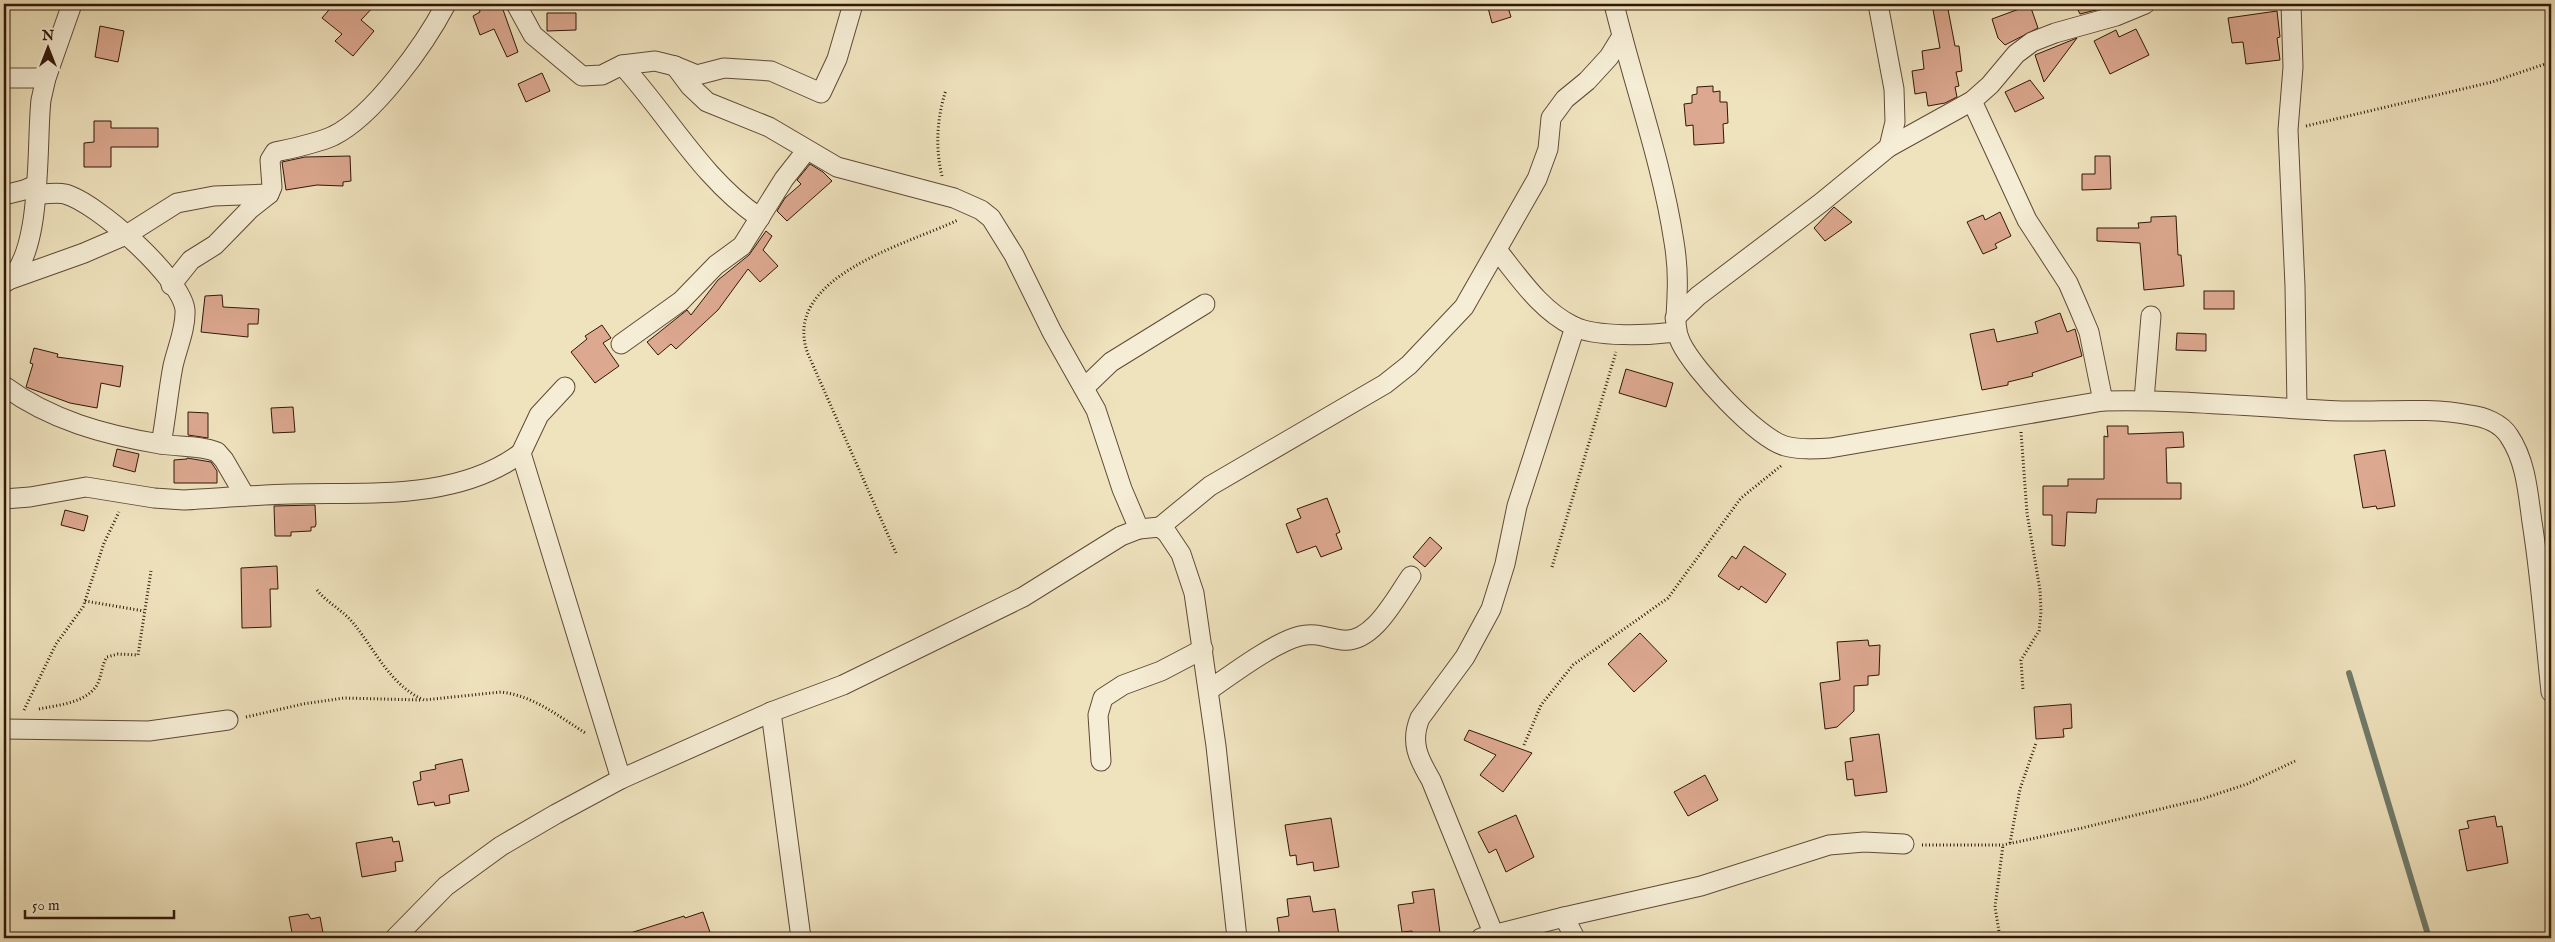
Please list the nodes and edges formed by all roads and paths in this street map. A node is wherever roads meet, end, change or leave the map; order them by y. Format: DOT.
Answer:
graph roads {
  1 [pos="72,4"];
  2 [pos="446,4"];
  3 [pos="516,4"];
  4 [pos="853,4"];
  5 [pos="1614,4"];
  6 [pos="1878,4"];
  7 [pos="2145,4"];
  8 [pos="2291,4"];
  9 [pos="2114,10"];
  10 [pos="1622,36"];
  11 [pos="2551,62"];
  12 [pos="622,65"];
  13 [pos="675,66"];
  14 [pos="4,78"];
  15 [pos="46,78"];
  16 [pos="946,90"];
  17 [pos="1972,101"];
  18 [pos="2288,130"];
  19 [pos="1889,147"];
  20 [pos="806,151"];
  21 [pos="36,190"];
  22 [pos="269,194"];
  23 [pos="4,195"];
  24 [pos="954,198"];
  25 [pos="981,210"];
  26 [pos="760,218"];
  27 [pos="128,234"];
  28 [pos="1497,250"];
  29 [pos="7,281"];
  30 [pos="171,285"];
  31 [pos="1205,304"];
  32 [pos="2151,316"];
  33 [pos="1676,325"];
  34 [pos="1574,327"];
  35 [pos="1621,335"];
  36 [pos="621,344"];
  37 [pos="4,386"];
  38 [pos="565,387"];
  39 [pos="1084,388"];
  40 [pos="2144,400"];
  41 [pos="2103,401"];
  42 [pos="2297,408"];
  43 [pos="2019,414"];
  44 [pos="161,444"];
  45 [pos="1802,449"];
  46 [pos="521,453"];
  47 [pos="128,494"];
  48 [pos="245,496"];
  49 [pos="4,499"];
  50 [pos="1160,527"];
  51 [pos="1139,529"];
  52 [pos="2543,544"];
  53 [pos="896,553"];
  54 [pos="1552,567"];
  55 [pos="151,571"];
  56 [pos="1411,576"];
  57 [pos="317,590"];
  58 [pos="86,601"];
  59 [pos="144,611"];
  60 [pos="1203,649"];
  61 [pos="1209,690"];
  62 [pos="2023,690"];
  63 [pos="2551,692"];
  64 [pos="424,700"];
  65 [pos="771,712"];
  66 [pos="228,720"];
  67 [pos="4,728"];
  68 [pos="2036,742"];
  69 [pos="1524,744"];
  70 [pos="612,751"];
  71 [pos="1101,761"];
  72 [pos="2295,761"];
  73 [pos="621,779"];
  74 [pos="2010,843"];
  75 [pos="1904,844"];
  76 [pos="2004,845"];
  77 [pos="1564,917"];
  78 [pos="1488,937"];
  79 [pos="395,938"];
  80 [pos="801,938"];
  81 [pos="1237,938"];
  82 [pos="1575,938"];
  83 [pos="2000,938"];
  1 -- 15 [label="street"];
  2 -- 22 [label="street"];
  3 -- 12 [label="street"];
  4 -- 13 [label="street"];
  5 -- 10 [label="street"];
  6 -- 19 [label="street"];
  7 -- 9 [label="street"];
  8 -- 18 [label="street"];
  9 -- 17 [label="street"];
  10 -- 28 [label="street"];
  10 -- 33 [label="street"];
  11 -- 18 [label="path"];
  12 -- 13 [label="street"];
  12 -- 26 [label="street"];
  13 -- 20 [label="street"];
  14 -- 15 [label="street"];
  15 -- 21 [label="street"];
  16 -- 24 [label="path"];
  17 -- 19 [label="street"];
  17 -- 41 [label="street"];
  18 -- 42 [label="street"];
  19 -- 33 [label="street"];
  20 -- 24 [label="street"];
  20 -- 26 [label="street"];
  21 -- 23 [label="street"];
  21 -- 27 [label="street"];
  21 -- 29 [label="street"];
  22 -- 27 [label="street"];
  22 -- 30 [label="street"];
  24 -- 25 [label="street"];
  25 -- 39 [label="street"];
  25 -- 53 [label="path"];
  26 -- 36 [label="street"];
  27 -- 29 [label="street"];
  27 -- 30 [label="street"];
  28 -- 34 [label="street"];
  28 -- 50 [label="street"];
  30 -- 44 [label="street"];
  31 -- 39 [label="street"];
  32 -- 40 [label="street"];
  33 -- 35 [label="street"];
  33 -- 45 [label="street"];
  34 -- 35 [label="street"];
  34 -- 78 [label="street"];
  35 -- 54 [label="path"];
  37 -- 44 [label="street"];
  38 -- 46 [label="street"];
  39 -- 51 [label="street"];
  40 -- 41 [label="street"];
  40 -- 42 [label="street"];
  41 -- 43 [label="street"];
  42 -- 52 [label="street"];
  43 -- 45 [label="street"];
  43 -- 62 [label="path"];
  44 -- 48 [label="street"];
  45 -- 69 [label="path"];
  46 -- 48 [label="street"];
  46 -- 70 [label="street"];
  47 -- 48 [label="street"];
  47 -- 49 [label="street"];
  47 -- 58 [label="path"];
  50 -- 51 [label="street"];
  50 -- 60 [label="street"];
  51 -- 65 [label="street"];
  52 -- 63 [label="street"];
  55 -- 59 [label="path"];
  56 -- 61 [label="street"];
  57 -- 64 [label="path"];
  58 -- 59 [label="path"];
  58 -- 59 [label="path"];
  60 -- 61 [label="street"];
  60 -- 71 [label="street"];
  61 -- 81 [label="street"];
  64 -- 66 [label="path"];
  64 -- 70 [label="path"];
  65 -- 73 [label="street"];
  65 -- 80 [label="street"];
  66 -- 67 [label="street"];
  68 -- 74 [label="path"];
  70 -- 73 [label="street"];
  72 -- 74 [label="path"];
  73 -- 79 [label="street"];
  74 -- 76 [label="path"];
  75 -- 76 [label="path"];
  75 -- 77 [label="street"];
  76 -- 83 [label="path"];
  77 -- 78 [label="street"];
  77 -- 82 [label="street"];
}
